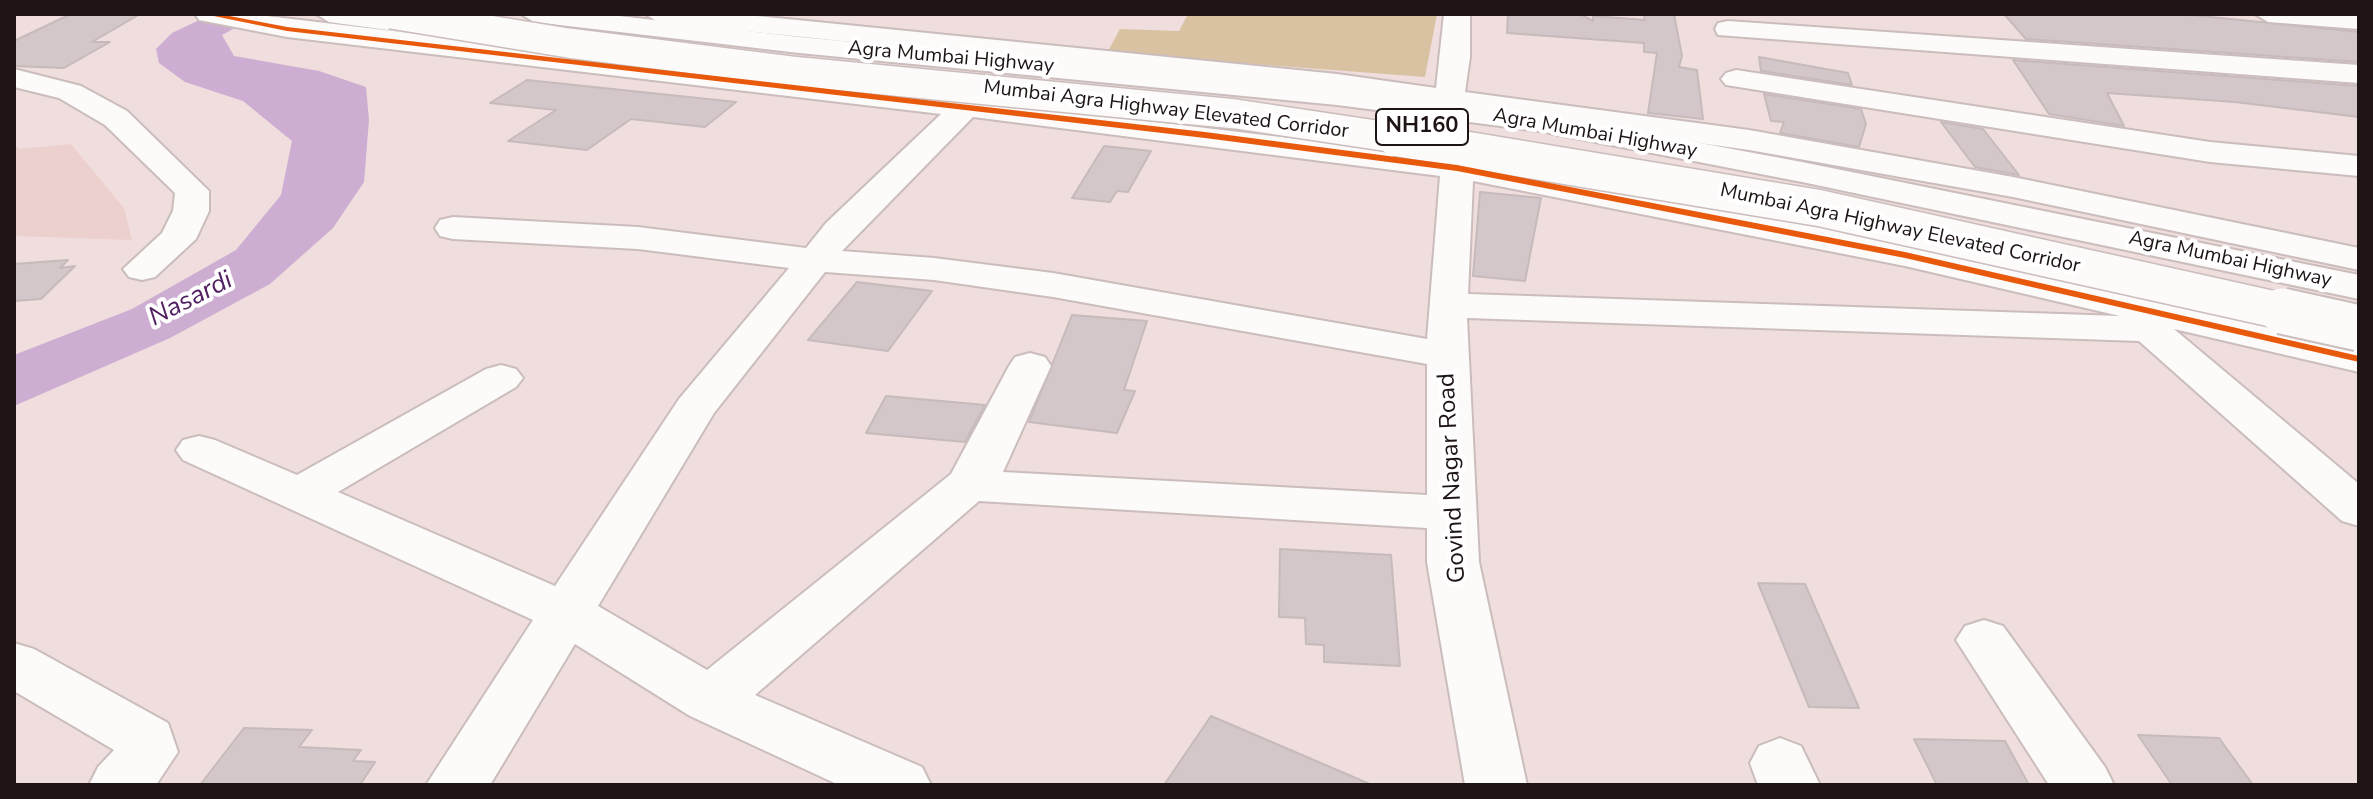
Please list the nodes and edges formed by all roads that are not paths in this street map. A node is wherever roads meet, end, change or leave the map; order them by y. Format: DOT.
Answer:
graph roads {
  1 [pos="208,14"];
  2 [pos="329,14"];
  3 [pos="391,14"];
  4 [pos="475,14"];
  5 [pos="534,14"];
  6 [pos="658,14"];
  7 [pos="1457,14"];
  8 [pos="2268,14"];
  9 [pos="728,18"];
  10 [pos="1726,21"];
  11 [pos="2359,21"];
  12 [pos="2359,74"];
  13 [pos="14,78"];
  14 [pos="1168,78"];
  15 [pos="1736,79"];
  16 [pos="1449,98"];
  17 [pos="964,109"];
  18 [pos="1141,115"];
  19 [pos="1749,140"];
  20 [pos="2359,166"];
  21 [pos="1457,168"];
  22 [pos="453,228"];
  23 [pos="2359,259"];
  24 [pos="815,260"];
  25 [pos="142,269"];
  26 [pos="2359,287"];
  27 [pos="1448,305"];
  28 [pos="2359,309"];
  29 [pos="2220,328"];
  30 [pos="2359,328"];
  31 [pos="2151,330"];
  32 [pos="2359,339"];
  33 [pos="1448,355"];
  34 [pos="2359,359"];
  35 [pos="1030,366"];
  36 [pos="501,378"];
  37 [pos="199,450"];
  38 [pos="968,485"];
  39 [pos="299,494"];
  40 [pos="2359,510"];
  41 [pos="1451,513"];
  42 [pos="565,612"];
  43 [pos="1984,640"];
  44 [pos="14,664"];
  45 [pos="710,700"];
  46 [pos="120,785"];
  47 [pos="457,785"];
  48 [pos="900,785"];
  49 [pos="1496,785"];
  50 [pos="2083,785"];
  1 -- 17 [label="main road"];
  2 -- 18 [label="main road"];
  3 -- 30 [label="main road, Mumbai Agra Highway Elevated Corridor / NH160, bridge"];
  4 -- 28 [label="main road, Mumbai Agra Highway Elevated Corridor / NH160"];
  5 -- 14 [label="main road, Agra Mumbai Highway"];
  6 -- 9 [label="main road"];
  7 -- 16 [label="main road"];
  8 -- 11 [label="main road"];
  9 -- 16 [label="main road"];
  10 -- 12 [label="main road"];
  10 -- 15 [label="main road"];
  13 -- 25 [label="main road"];
  14 -- 18 [label="main road"];
  14 -- 26 [label="main road, Agra Mumbai Highway"];
  15 -- 19 [label="main road"];
  15 -- 20 [label="main road"];
  16 -- 19 [label="main road"];
  17 -- 21 [label="main road"];
  17 -- 24 [label="main road"];
  18 -- 32 [label="main road"];
  19 -- 23 [label="main road"];
  21 -- 27 [label="main road, Govind Nagar Road"];
  21 -- 29 [label="main road"];
  22 -- 24 [label="main road"];
  24 -- 33 [label="main road"];
  24 -- 42 [label="main road"];
  27 -- 31 [label="main road"];
  27 -- 33 [label="main road, Govind Nagar Road"];
  29 -- 31 [label="main road"];
  29 -- 34 [label="main road"];
  31 -- 40 [label="main road"];
  33 -- 41 [label="main road, Govind Nagar Road"];
  35 -- 38 [label="main road"];
  36 -- 39 [label="main road"];
  37 -- 39 [label="main road"];
  38 -- 41 [label="main road"];
  38 -- 45 [label="main road"];
  39 -- 42 [label="main road"];
  41 -- 49 [label="main road, Govind Nagar Road"];
  42 -- 45 [label="main road"];
  42 -- 47 [label="main road"];
  43 -- 50 [label="main road"];
  44 -- 46 [label="main road"];
  45 -- 48 [label="main road"];
}
